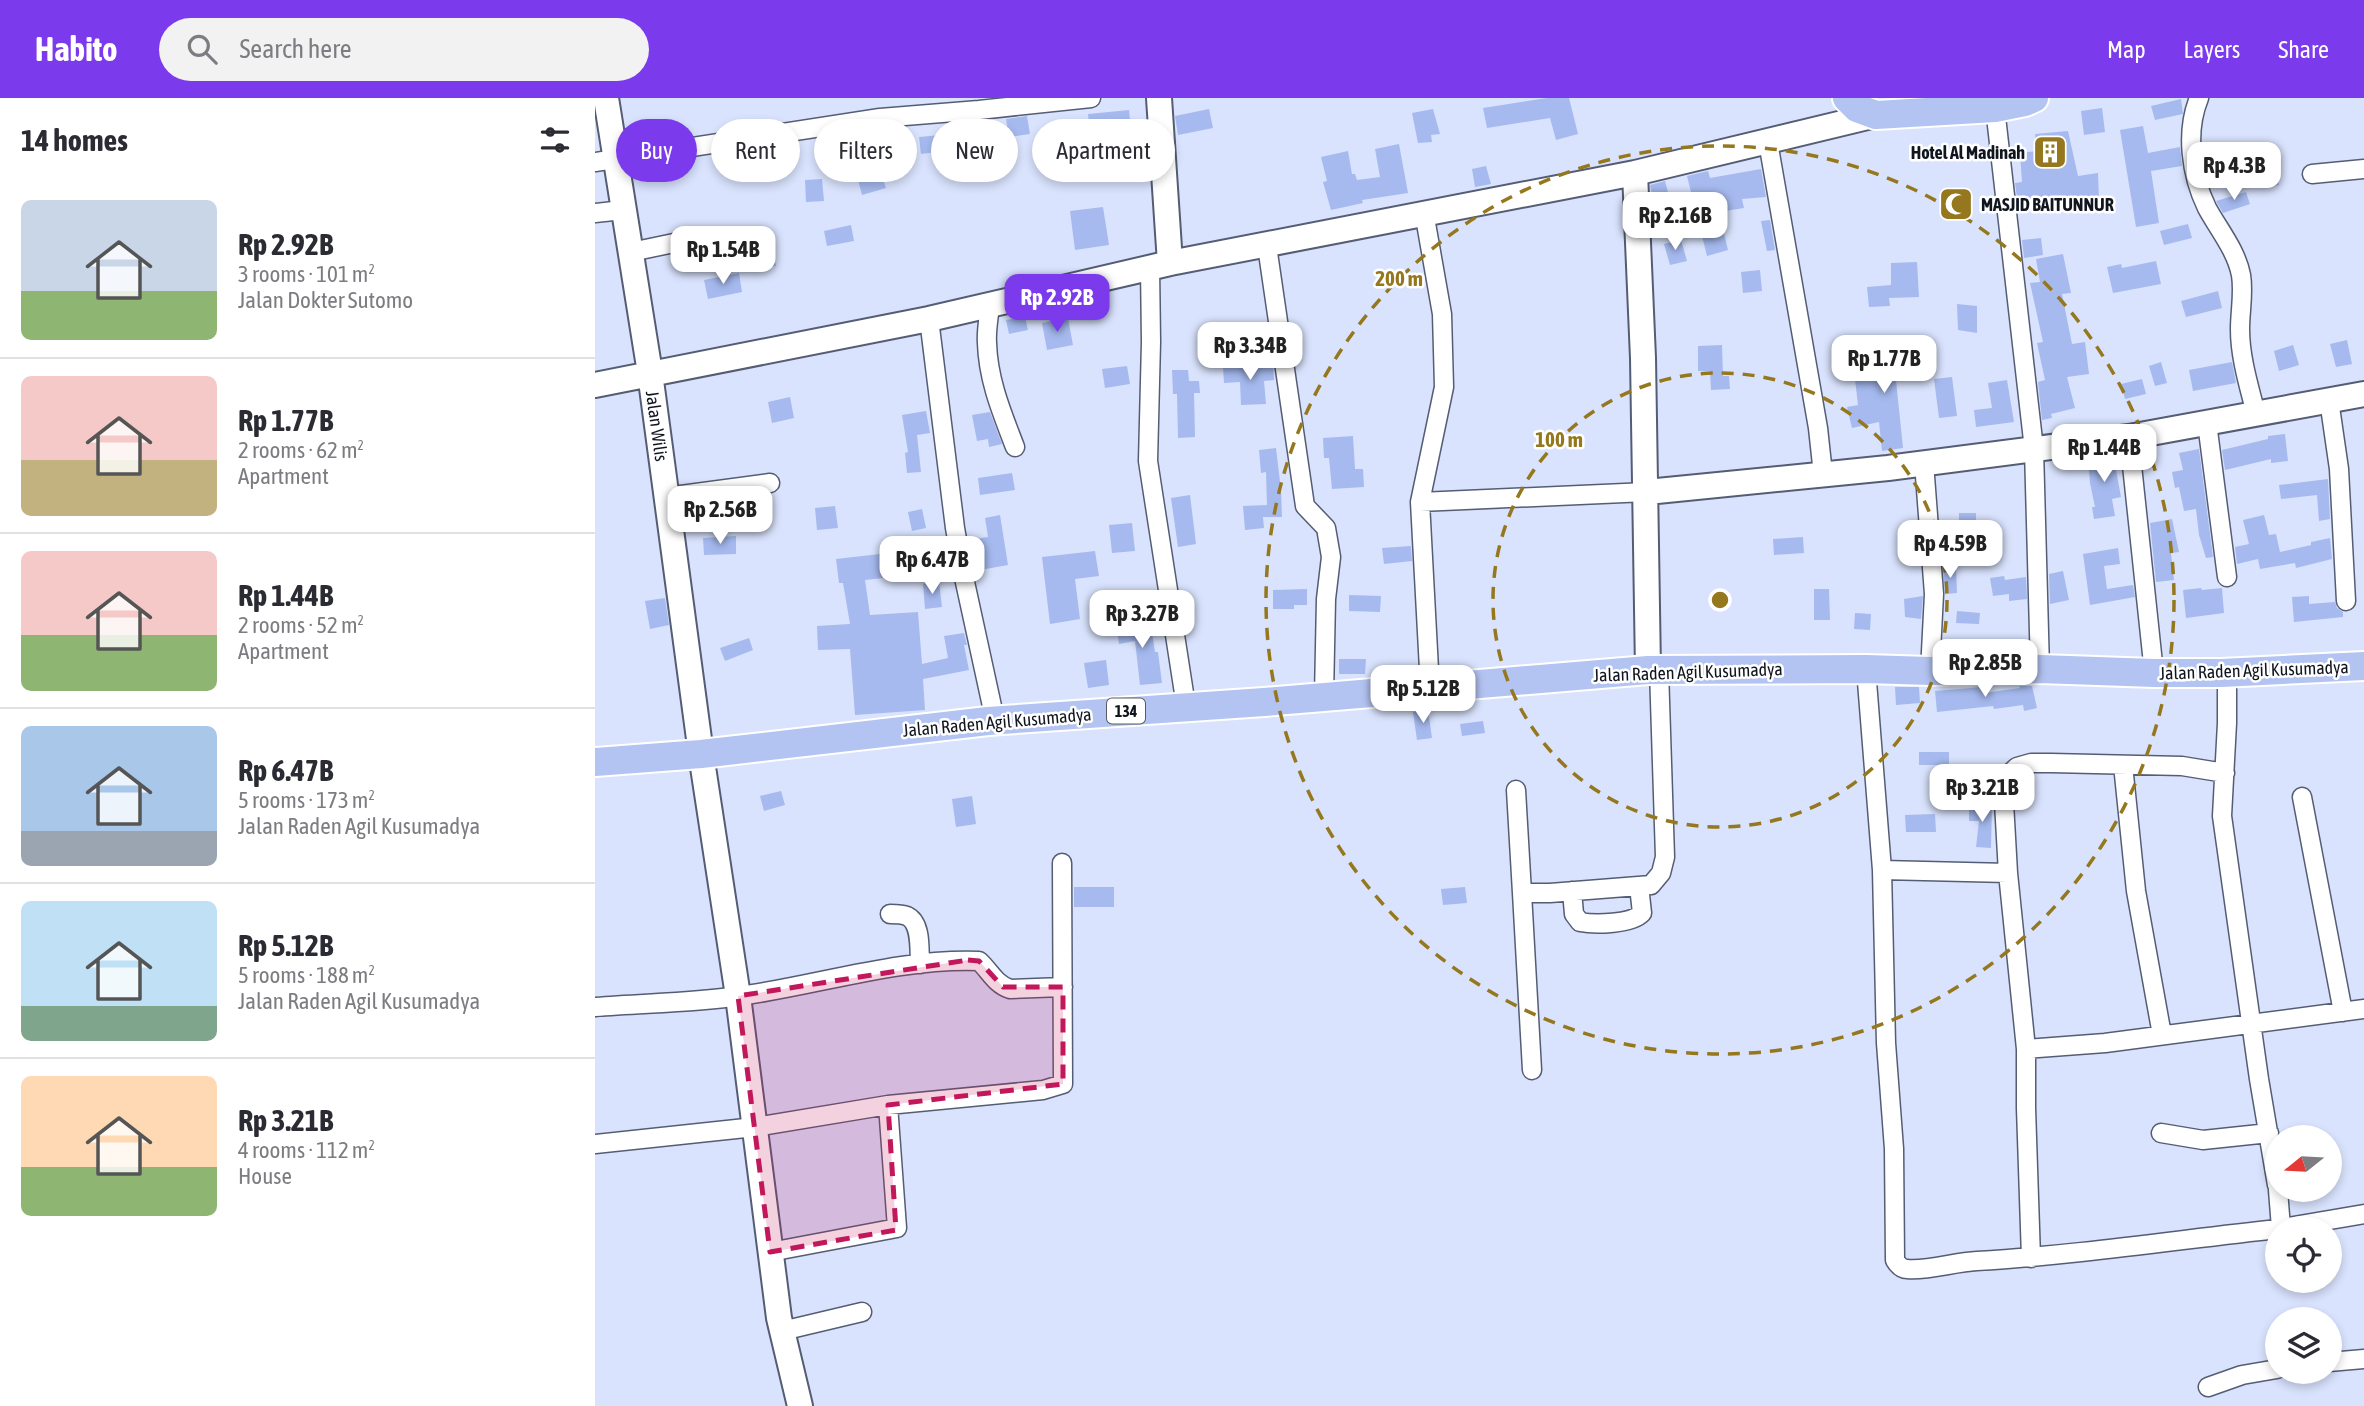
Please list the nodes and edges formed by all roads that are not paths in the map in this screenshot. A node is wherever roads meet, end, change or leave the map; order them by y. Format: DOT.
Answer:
graph roads {
  1 [pos="606,98"];
  2 [pos="1091,98"];
  3 [pos="1159,98"];
  4 [pos="1847,98"];
  5 [pos="2034,98"];
  6 [pos="2199,98"];
  7 [pos="1995,108"];
  8 [pos="1876,116"];
  9 [pos="1769,142"];
  10 [pos="605,159"];
  11 [pos="2364,169"];
  12 [pos="1635,173"];
  13 [pos="2312,174"];
  14 [pos="623,209"];
  15 [pos="1424,212"];
  16 [pos="595,213"];
  17 [pos="693,239"];
  18 [pos="1266,246"];
  19 [pos="631,252"];
  20 [pos="1160,265"];
  21 [pos="990,304"];
  22 [pos="929,319"];
  23 [pos="650,373"];
  24 [pos="595,385"];
  25 [pos="2364,394"];
  26 [pos="2329,400"];
  27 [pos="2256,414"];
  28 [pos="2207,424"];
  29 [pos="2129,437"];
  30 [pos="1015,447"];
  31 [pos="2034,449"];
  32 [pos="1924,463"];
  33 [pos="1823,474"];
  34 [pos="770,483"];
  35 [pos="1647,492"];
  36 [pos="666,497"];
  37 [pos="1420,502"];
  38 [pos="2227,577"];
  39 [pos="2346,601"];
  40 [pos="2364,666"];
  41 [pos="1866,669"];
  42 [pos="2040,669"];
  43 [pos="1654,670"];
  44 [pos="1930,671"];
  45 [pos="2154,673"];
  46 [pos="2227,673"];
  47 [pos="1430,688"];
  48 [pos="1324,696"];
  49 [pos="1186,706"];
  50 [pos="995,720"];
  51 [pos="701,754"];
  52 [pos="595,762"];
  53 [pos="2123,765"];
  54 [pos="2225,773"];
  55 [pos="1516,790"];
  56 [pos="2302,797"];
  57 [pos="1062,863"];
  58 [pos="1882,870"];
  59 [pos="2008,873"];
  60 [pos="1639,886"];
  61 [pos="1572,891"];
  62 [pos="1522,893"];
  63 [pos="890,914"];
  64 [pos="920,964"];
  65 [pos="1063,987"];
  66 [pos="738,996"];
  67 [pos="595,1007"];
  68 [pos="2364,1009"];
  69 [pos="2343,1012"];
  70 [pos="2252,1025"];
  71 [pos="2162,1035"];
  72 [pos="2026,1049"];
  73 [pos="1532,1070"];
  74 [pos="888,1105"];
  75 [pos="2268,1125"];
  76 [pos="755,1127"];
  77 [pos="2161,1133"];
  78 [pos="2265,1133"];
  79 [pos="595,1144"];
  80 [pos="2364,1214"];
  81 [pos="2342,1218"];
  82 [pos="2265,1231"];
  83 [pos="770,1252"];
  84 [pos="2031,1258"];
  85 [pos="862,1312"];
  86 [pos="782,1331"];
  87 [pos="2364,1359"];
  88 [pos="2342,1361"];
  89 [pos="2265,1371"];
  90 [pos="2208,1387"];
  91 [pos="800,1406"];
  1 -- 10 [label="main road, Jalan Wilis"];
  2 -- 10 [label="street"];
  3 -- 20 [label="main road"];
  4 -- 8 [label="main road"];
  5 -- 7 [label="main road"];
  6 -- 27 [label="street"];
  7 -- 8 [label="main road"];
  7 -- 31 [label="street"];
  8 -- 9 [label="main road"];
  9 -- 12 [label="main road"];
  9 -- 33 [label="street"];
  10 -- 14 [label="main road, Jalan Wilis"];
  11 -- 13 [label="street"];
  12 -- 15 [label="main road"];
  12 -- 35 [label="main road"];
  14 -- 16 [label="street"];
  14 -- 19 [label="main road, Jalan Wilis"];
  15 -- 18 [label="main road"];
  15 -- 37 [label="street"];
  17 -- 19 [label="street"];
  18 -- 20 [label="main road"];
  18 -- 48 [label="street"];
  19 -- 23 [label="main road, Jalan Wilis"];
  20 -- 21 [label="main road"];
  20 -- 49 [label="street"];
  21 -- 22 [label="main road"];
  21 -- 30 [label="street"];
  22 -- 23 [label="main road"];
  22 -- 50 [label="street"];
  23 -- 24 [label="main road"];
  23 -- 36 [label="main road, Jalan Wilis"];
  25 -- 26 [label="main road"];
  26 -- 27 [label="main road"];
  26 -- 39 [label="street"];
  27 -- 28 [label="main road"];
  28 -- 29 [label="main road"];
  28 -- 38 [label="street"];
  29 -- 31 [label="main road"];
  29 -- 45 [label="street"];
  31 -- 32 [label="main road"];
  31 -- 42 [label="street"];
  32 -- 33 [label="main road"];
  32 -- 44 [label="street"];
  33 -- 35 [label="main road"];
  34 -- 36 [label="street"];
  35 -- 37 [label="street"];
  35 -- 43 [label="main road"];
  36 -- 51 [label="main road, Jalan Wilis"];
  37 -- 47 [label="street"];
  40 -- 46 [label="main road, Jalan Raden Agil Kusumadya / 134"];
  41 -- 43 [label="main road, Jalan Raden Agil Kusumadya / 134"];
  41 -- 44 [label="main road, Jalan Raden Agil Kusumadya / 134"];
  41 -- 58 [label="street"];
  42 -- 44 [label="main road, Jalan Raden Agil Kusumadya / 134"];
  42 -- 45 [label="main road, Jalan Raden Agil Kusumadya / 134"];
  43 -- 47 [label="main road, Jalan Raden Agil Kusumadya / 134"];
  43 -- 60 [label="street"];
  45 -- 46 [label="main road, Jalan Raden Agil Kusumadya / 134"];
  46 -- 54 [label="street"];
  47 -- 48 [label="main road, Jalan Raden Agil Kusumadya / 134"];
  48 -- 49 [label="main road, Jalan Raden Agil Kusumadya / 134"];
  49 -- 50 [label="main road, Jalan Raden Agil Kusumadya / 134"];
  50 -- 51 [label="main road, Jalan Raden Agil Kusumadya / 134"];
  51 -- 52 [label="main road, Jalan Raden Agil Kusumadya / 134"];
  51 -- 66 [label="main road, Jalan Wilis"];
  53 -- 54 [label="street"];
  53 -- 59 [label="street"];
  53 -- 71 [label="street"];
  54 -- 70 [label="street"];
  55 -- 62 [label="street"];
  56 -- 69 [label="street"];
  57 -- 65 [label="street"];
  58 -- 59 [label="street"];
  58 -- 84 [label="street"];
  59 -- 72 [label="street"];
  60 -- 61 [label="street"];
  60 -- 61 [label="street"];
  61 -- 62 [label="street"];
  62 -- 73 [label="street"];
  63 -- 64 [label="street"];
  64 -- 65 [label="street"];
  64 -- 66 [label="street"];
  65 -- 74 [label="street"];
  66 -- 67 [label="street"];
  66 -- 76 [label="main road, Jalan Wilis"];
  68 -- 69 [label="street"];
  69 -- 70 [label="street"];
  70 -- 71 [label="street"];
  70 -- 75 [label="street"];
  71 -- 72 [label="street"];
  72 -- 84 [label="street"];
  74 -- 76 [label="street"];
  74 -- 83 [label="street"];
  76 -- 79 [label="street"];
  76 -- 83 [label="main road, Jalan Wilis"];
  77 -- 78 [label="street"];
  80 -- 81 [label="street"];
  82 -- 84 [label="street"];
  83 -- 86 [label="main road, Jalan Wilis"];
  85 -- 86 [label="street"];
  86 -- 91 [label="main road, Jalan Wilis"];
  87 -- 88 [label="street"];
  89 -- 90 [label="street"];
}
